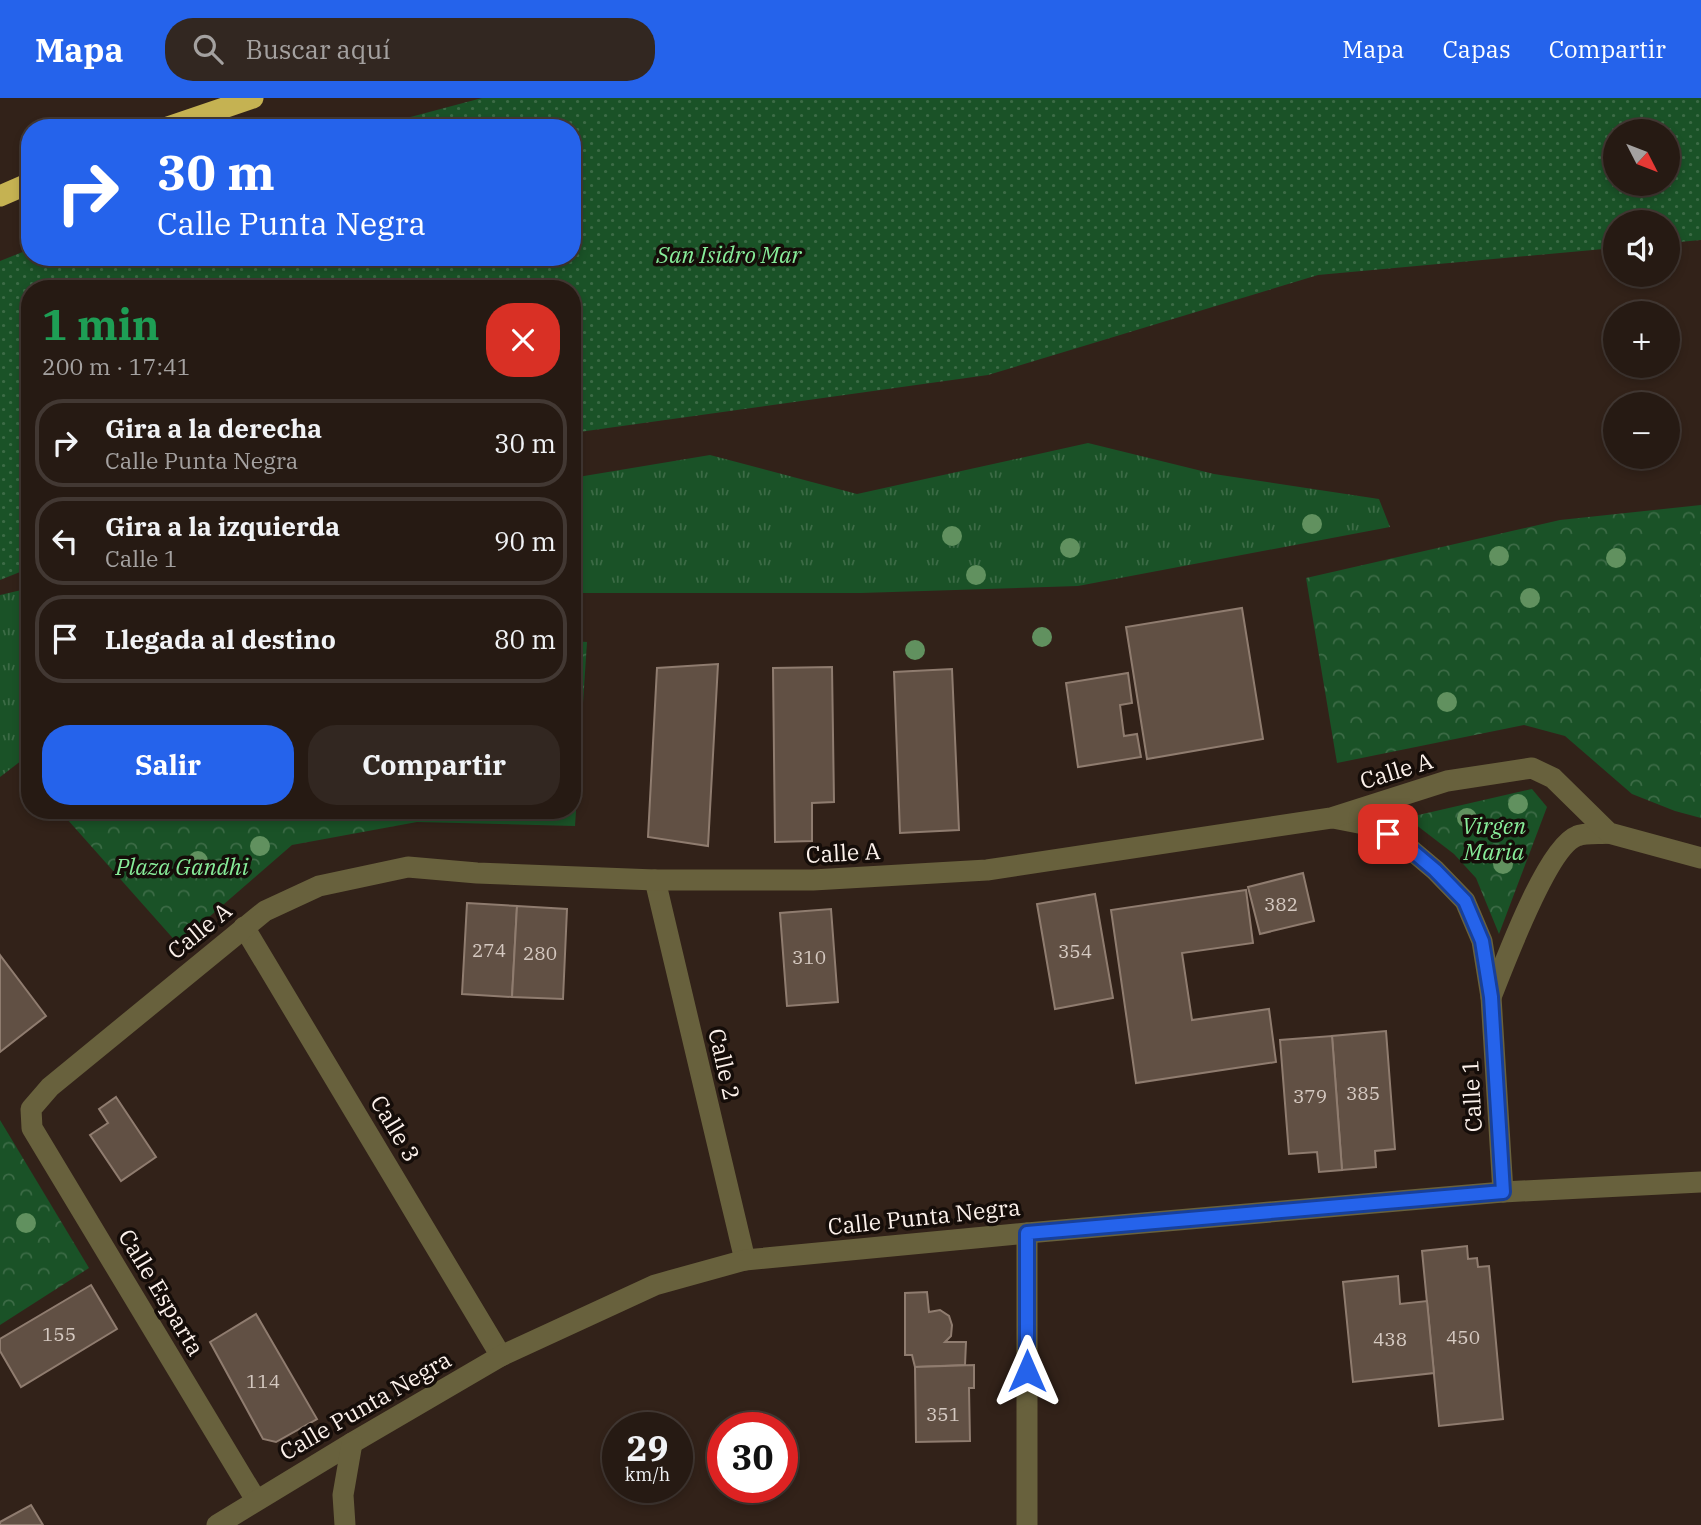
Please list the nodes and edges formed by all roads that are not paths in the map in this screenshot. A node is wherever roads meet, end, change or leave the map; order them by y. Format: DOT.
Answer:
graph roads {
  1 [pos="253,98"];
  2 [pos="191,119"];
  3 [pos="21,187"];
  4 [pos="0,196"];
  5 [pos="1331,818"];
  6 [pos="1609,833"];
  7 [pos="1701,858"];
  8 [pos="655,880"];
  9 [pos="244,927"];
  10 [pos="1491,997"];
  11 [pos="31,1109"];
  12 [pos="1701,1182"];
  13 [pos="1503,1192"];
  14 [pos="1027,1233"];
  15 [pos="745,1260"];
  16 [pos="501,1356"];
  17 [pos="352,1443"];
  18 [pos="256,1500"];
  19 [pos="217,1525"];
  20 [pos="345,1525"];
  21 [pos="1027,1525"];
  1 -- 2 [label="highway"];
  3 -- 4 [label="highway"];
  5 -- 6 [label="street, Calle A"];
  5 -- 8 [label="street, Calle A"];
  5 -- 10 [label="street, Calle 1"];
  6 -- 7 [label="street, Calle A"];
  6 -- 10 [label="street, Calle 1"];
  8 -- 9 [label="street, Calle A"];
  8 -- 15 [label="street, Calle 2"];
  9 -- 11 [label="street, Calle A"];
  9 -- 16 [label="street, Calle 3"];
  10 -- 13 [label="street, Calle 1"];
  11 -- 18 [label="street, Calle Esparta"];
  12 -- 13 [label="street, Calle Punta Negra"];
  13 -- 14 [label="street, Calle Punta Negra"];
  14 -- 15 [label="street, Calle Punta Negra"];
  14 -- 21 [label="street"];
  15 -- 16 [label="street, Calle Punta Negra"];
  16 -- 17 [label="street, Calle Punta Negra"];
  17 -- 18 [label="street, Calle Punta Negra"];
  17 -- 20 [label="street"];
  18 -- 19 [label="street, Calle Punta Negra"];
}
